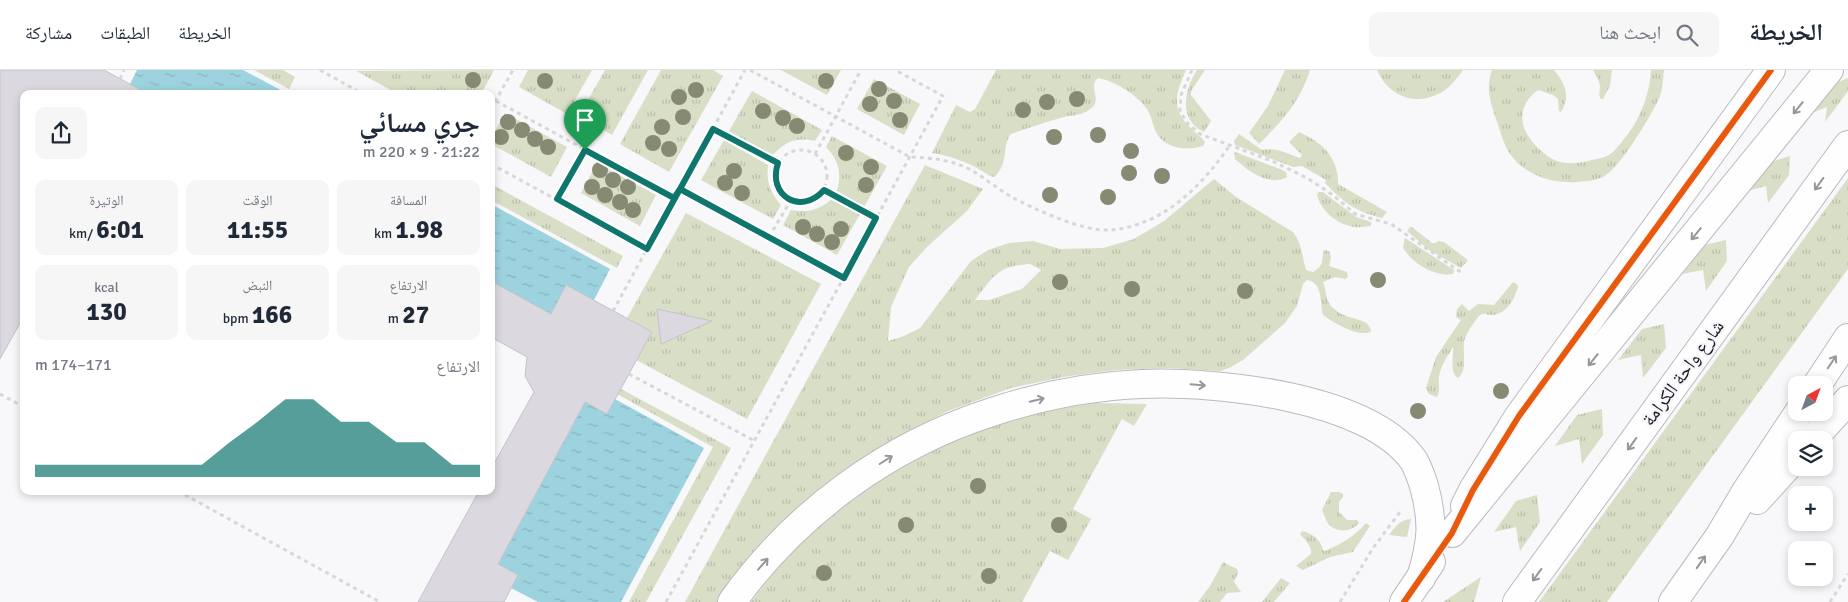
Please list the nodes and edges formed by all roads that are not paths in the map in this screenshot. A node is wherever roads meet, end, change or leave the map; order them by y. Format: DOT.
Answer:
graph roads {
  1 [pos="1771,70"];
  2 [pos="1829,70"];
  3 [pos="1848,145"];
  4 [pos="1848,338"];
  5 [pos="1823,376"];
  6 [pos="1848,400"];
  7 [pos="1793,421"];
  8 [pos="1820,431"];
  9 [pos="1788,466"];
  10 [pos="1452,533"];
  11 [pos="1719,538"];
  12 [pos="1421,578"];
  13 [pos="732,602"];
  14 [pos="1404,602"];
  15 [pos="1517,602"];
  16 [pos="1673,602"];
  1 -- 10 [label="main road"];
  2 -- 10 [label="main road, one-way"];
  3 -- 15 [label="main road, شارع واحة الكرامة, one-way"];
  5 -- 4 [label="main road, one-way"];
  6 -- 8 [label="main road"];
  7 -- 11 [label="main road"];
  9 -- 11 [label="main road"];
  10 -- 12 [label="main road"];
  16 -- 11 [label="main road, one-way"];
  13 -- 12 [label="main road, one-way"];
  12 -- 14 [label="main road"];
}
